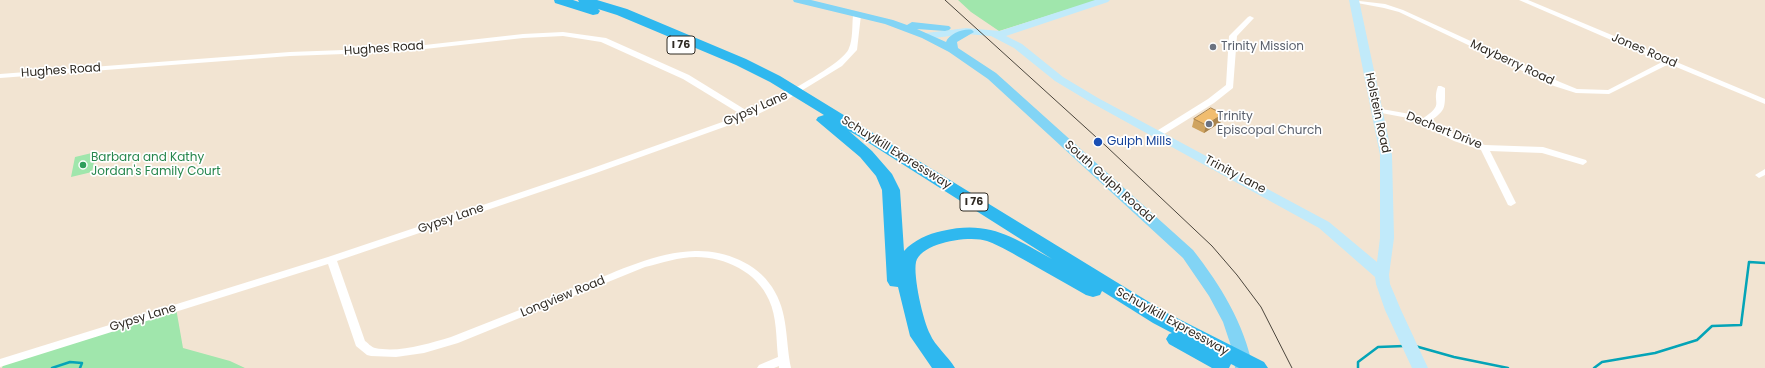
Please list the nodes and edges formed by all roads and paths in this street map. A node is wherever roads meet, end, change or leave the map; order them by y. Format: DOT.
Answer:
graph roads {
  1 [pos="560,0"];
  2 [pos="584,0"];
  3 [pos="798,0"];
  4 [pos="1105,0"];
  5 [pos="1354,0"];
  6 [pos="1522,0"];
  7 [pos="857,15"];
  8 [pos="1250,18"];
  9 [pos="890,22"];
  10 [pos="945,28"];
  11 [pos="1016,30"];
  12 [pos="967,32"];
  13 [pos="993,34"];
  14 [pos="926,36"];
  15 [pos="1018,46"];
  16 [pos="953,50"];
  17 [pos="1669,61"];
  18 [pos="0,76"];
  19 [pos="1442,88"];
  20 [pos="798,102"];
  21 [pos="1765,102"];
  22 [pos="1376,110"];
  23 [pos="749,115"];
  24 [pos="1423,122"];
  25 [pos="1158,134"];
  26 [pos="1484,148"];
  27 [pos="1583,162"];
  28 [pos="1511,202"];
  29 [pos="331,259"];
  30 [pos="1382,275"];
  31 [pos="1115,302"];
  32 [pos="1202,348"];
  33 [pos="0,363"];
  34 [pos="784,363"];
  35 [pos="1418,364"];
  36 [pos="763,368"];
  37 [pos="930,368"];
  38 [pos="944,368"];
  39 [pos="1230,368"];
  40 [pos="1244,368"];
  41 [pos="1257,368"];
  1 -- 20 [label="highway, Schuylkill Expressway / I 76"];
  2 -- 32 [label="highway, Schuylkill Expressway / I 76"];
  3 -- 7 [label="main road"];
  4 -- 11 [label="main road"];
  5 -- 17 [label="street, Mayberry Road"];
  5 -- 22 [label="main road, Holstein Road"];
  6 -- 17 [label="street, Jones Road"];
  7 -- 9 [label="main road"];
  7 -- 23 [label="street, Gypsy Lane"];
  8 -- 25 [label="street"];
  9 -- 10 [label="main road"];
  9 -- 14 [label="main road, South Gulph Roadd"];
  10 -- 12 [label="main road"];
  10 -- 14 [label="main road"];
  11 -- 13 [label="main road"];
  11 -- 15 [label="main road"];
  12 -- 13 [label="main road"];
  12 -- 14 [label="main road"];
  12 -- 16 [label="main road"];
  13 -- 15 [label="main road, Trinity Lane"];
  14 -- 16 [label="main road, South Gulph Roadd"];
  15 -- 25 [label="main road, Trinity Lane"];
  16 -- 40 [label="main road, South Gulph Roadd"];
  17 -- 21 [label="street, Jones Road"];
  18 -- 23 [label="street, Hughes Road"];
  19 -- 24 [label="street"];
  20 -- 31 [label="highway, Schuylkill Expressway / I 76"];
  20 -- 37 [label="highway"];
  22 -- 24 [label="street, Dechert Drive"];
  22 -- 30 [label="main road, Holstein Road"];
  23 -- 29 [label="street, Gypsy Lane"];
  24 -- 26 [label="street, Dechert Drive"];
  25 -- 30 [label="main road, Trinity Lane"];
  26 -- 27 [label="street, Dechert Drive"];
  26 -- 28 [label="street"];
  29 -- 33 [label="street, Gypsy Lane"];
  29 -- 34 [label="street, Longview Road"];
  30 -- 35 [label="main road"];
  31 -- 32 [label="highway, Schuylkill Expressway / I 76"];
  31 -- 38 [label="highway"];
  32 -- 39 [label="highway, Schuylkill Expressway / I 76"];
  32 -- 41 [label="highway, Schuylkill Expressway / I 76"];
  34 -- 36 [label="street"];
}
